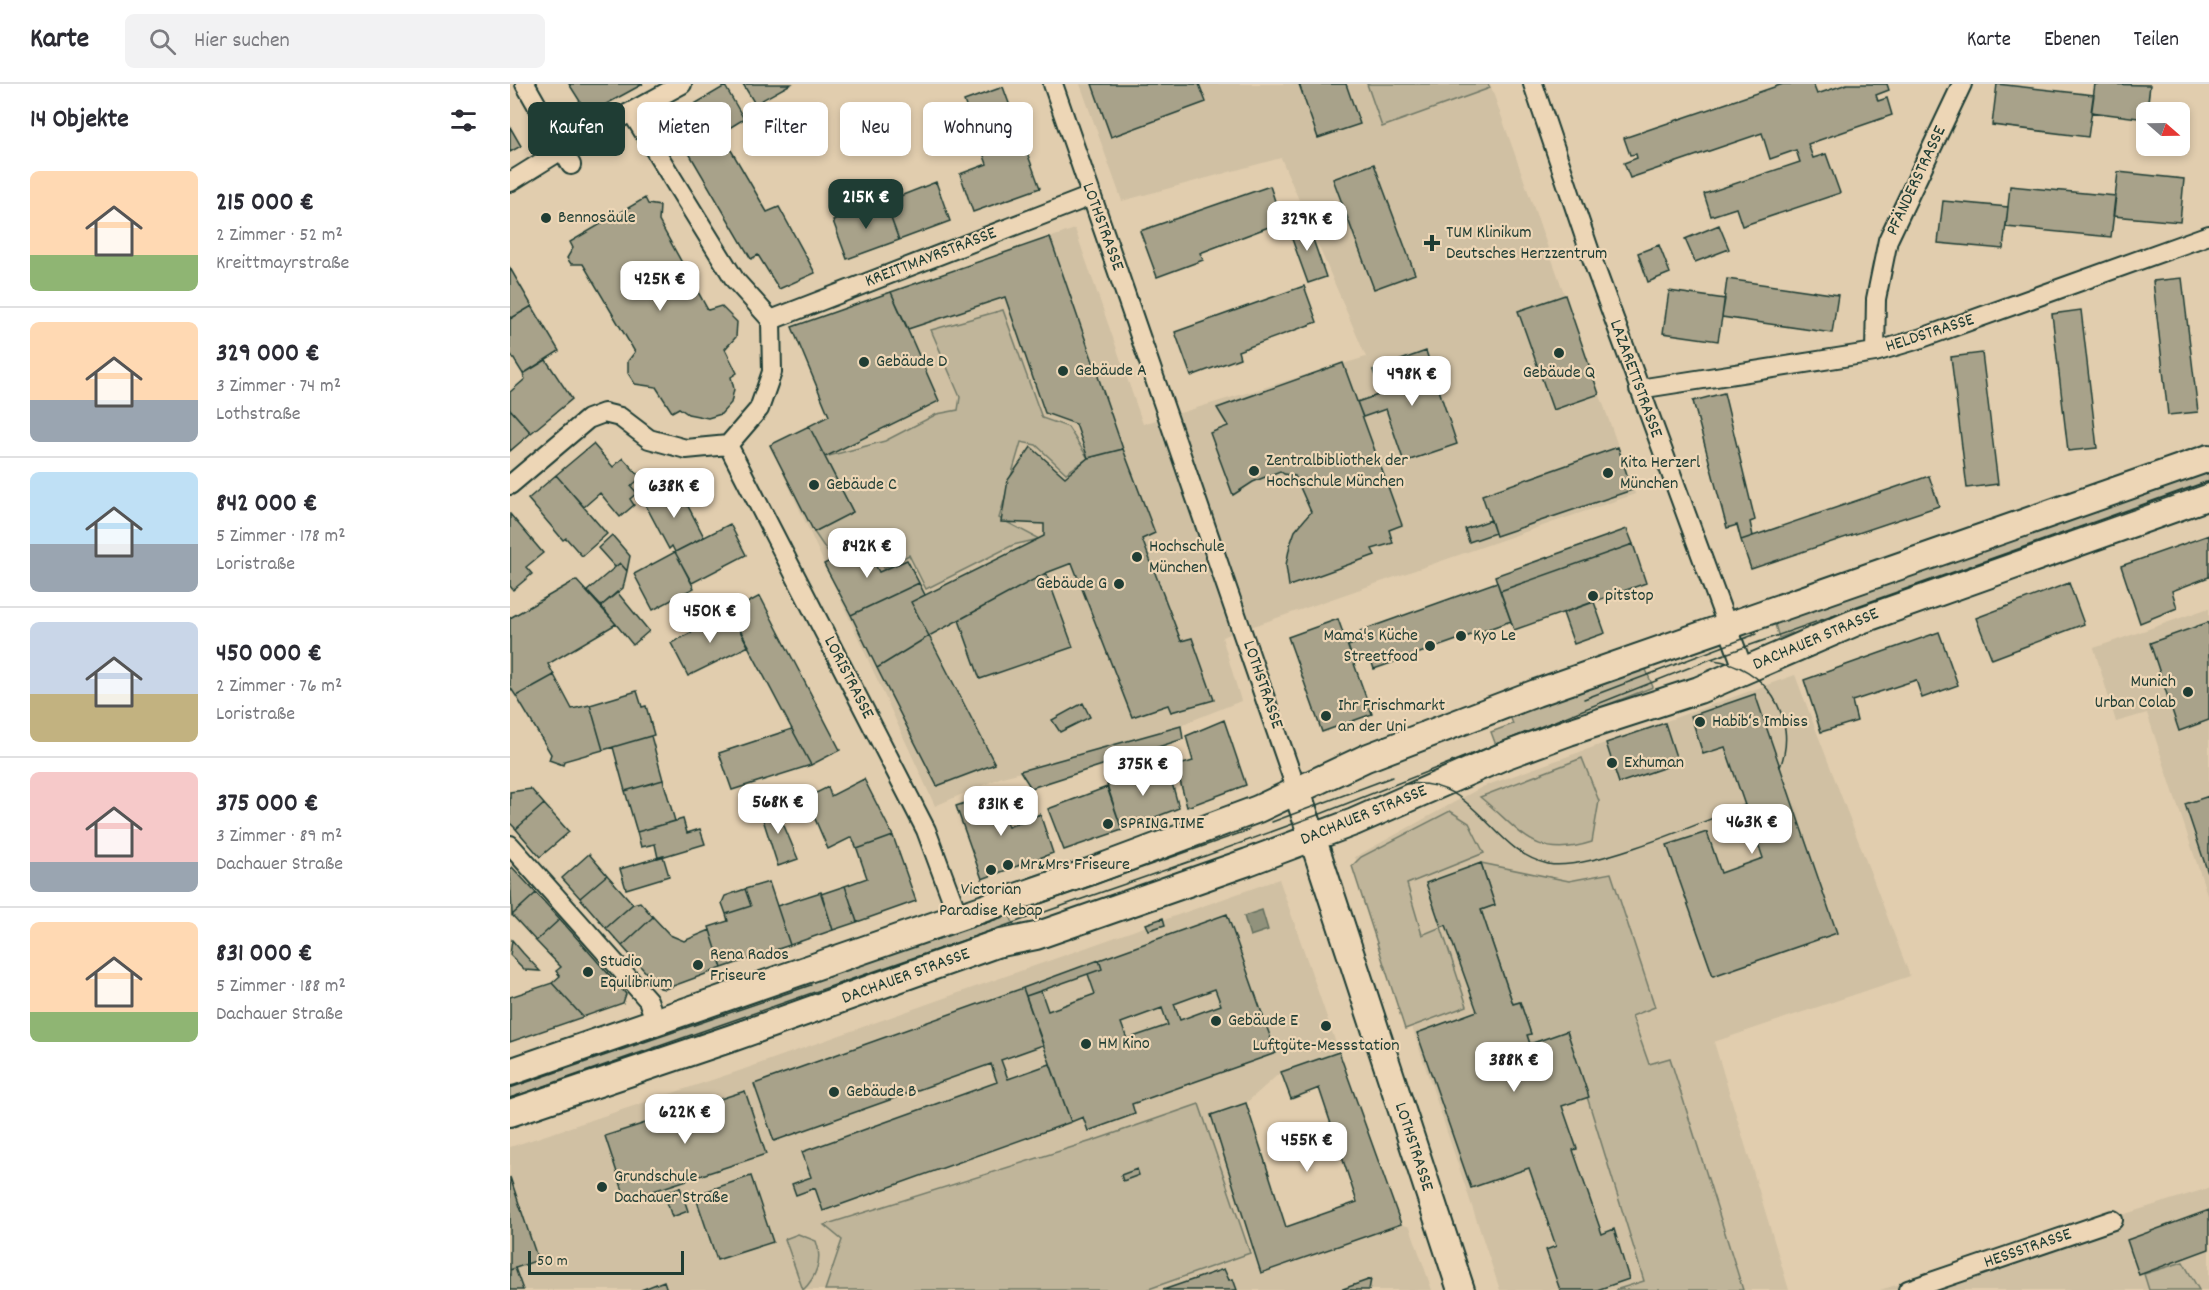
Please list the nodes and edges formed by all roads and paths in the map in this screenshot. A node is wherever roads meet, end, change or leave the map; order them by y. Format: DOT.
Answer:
graph roads {
  1 [pos="525,84"];
  2 [pos="682,84"];
  3 [pos="1053,84"];
  4 [pos="1533,84"];
  5 [pos="1962,84"];
  6 [pos="632,113"];
  7 [pos="567,157"];
  8 [pos="510,182"];
  9 [pos="1091,196"];
  10 [pos="2209,236"];
  11 [pos="771,320"];
  12 [pos="1875,352"];
  13 [pos="1639,389"];
  14 [pos="728,445"];
  15 [pos="2209,458"];
  16 [pos="510,485"];
  17 [pos="2209,496"];
  18 [pos="1728,627"];
  19 [pos="1744,671"];
  20 [pos="1297,791"];
  21 [pos="1311,838"];
  22 [pos="510,845"];
  23 [pos="958,916"];
  24 [pos="656,1023"];
  25 [pos="510,1072"];
  26 [pos="510,1113"];
  27 [pos="2113,1220"];
  28 [pos="1461,1290"];
  29 [pos="1908,1290"];
  1 -- 7 [label="street"];
  2 -- 6 [label="street"];
  3 -- 9 [label="street, LOTHSTRASSE"];
  4 -- 13 [label="street, LAZARETTSTRASSE"];
  5 -- 12 [label="street, PFÄNDERSTRASSE"];
  6 -- 7 [label="street"];
  6 -- 11 [label="street"];
  7 -- 8 [label="street"];
  9 -- 11 [label="street, KREITTMAYRSTRASSE"];
  9 -- 20 [label="street, LOTHSTRASSE"];
  10 -- 12 [label="street, HELDSTRASSE"];
  11 -- 14 [label="street"];
  12 -- 13 [label="street, HELDSTRASSE"];
  13 -- 18 [label="street, LAZARETTSTRASSE"];
  14 -- 16 [label="street"];
  14 -- 23 [label="street, LORISTRASSE"];
  15 -- 18 [label="main road, DACHAUER STRASSE"];
  17 -- 19 [label="main road, DACHAUER STRASSE"];
  18 -- 19 [label="street, LAZARETTSTRASSE"];
  18 -- 20 [label="main road, DACHAUER STRASSE"];
  19 -- 21 [label="main road, DACHAUER STRASSE"];
  20 -- 21 [label="main road, LOTHSTRASSE"];
  20 -- 23 [label="main road, DACHAUER STRASSE"];
  21 -- 26 [label="main road, DACHAUER STRASSE"];
  21 -- 28 [label="main road, LOTHSTRASSE"];
  22 -- 24 [label="street"];
  23 -- 24 [label="main road, DACHAUER STRASSE"];
  24 -- 25 [label="main road, DACHAUER STRASSE"];
  27 -- 29 [label="street, HESSSTRASSE"];
}
